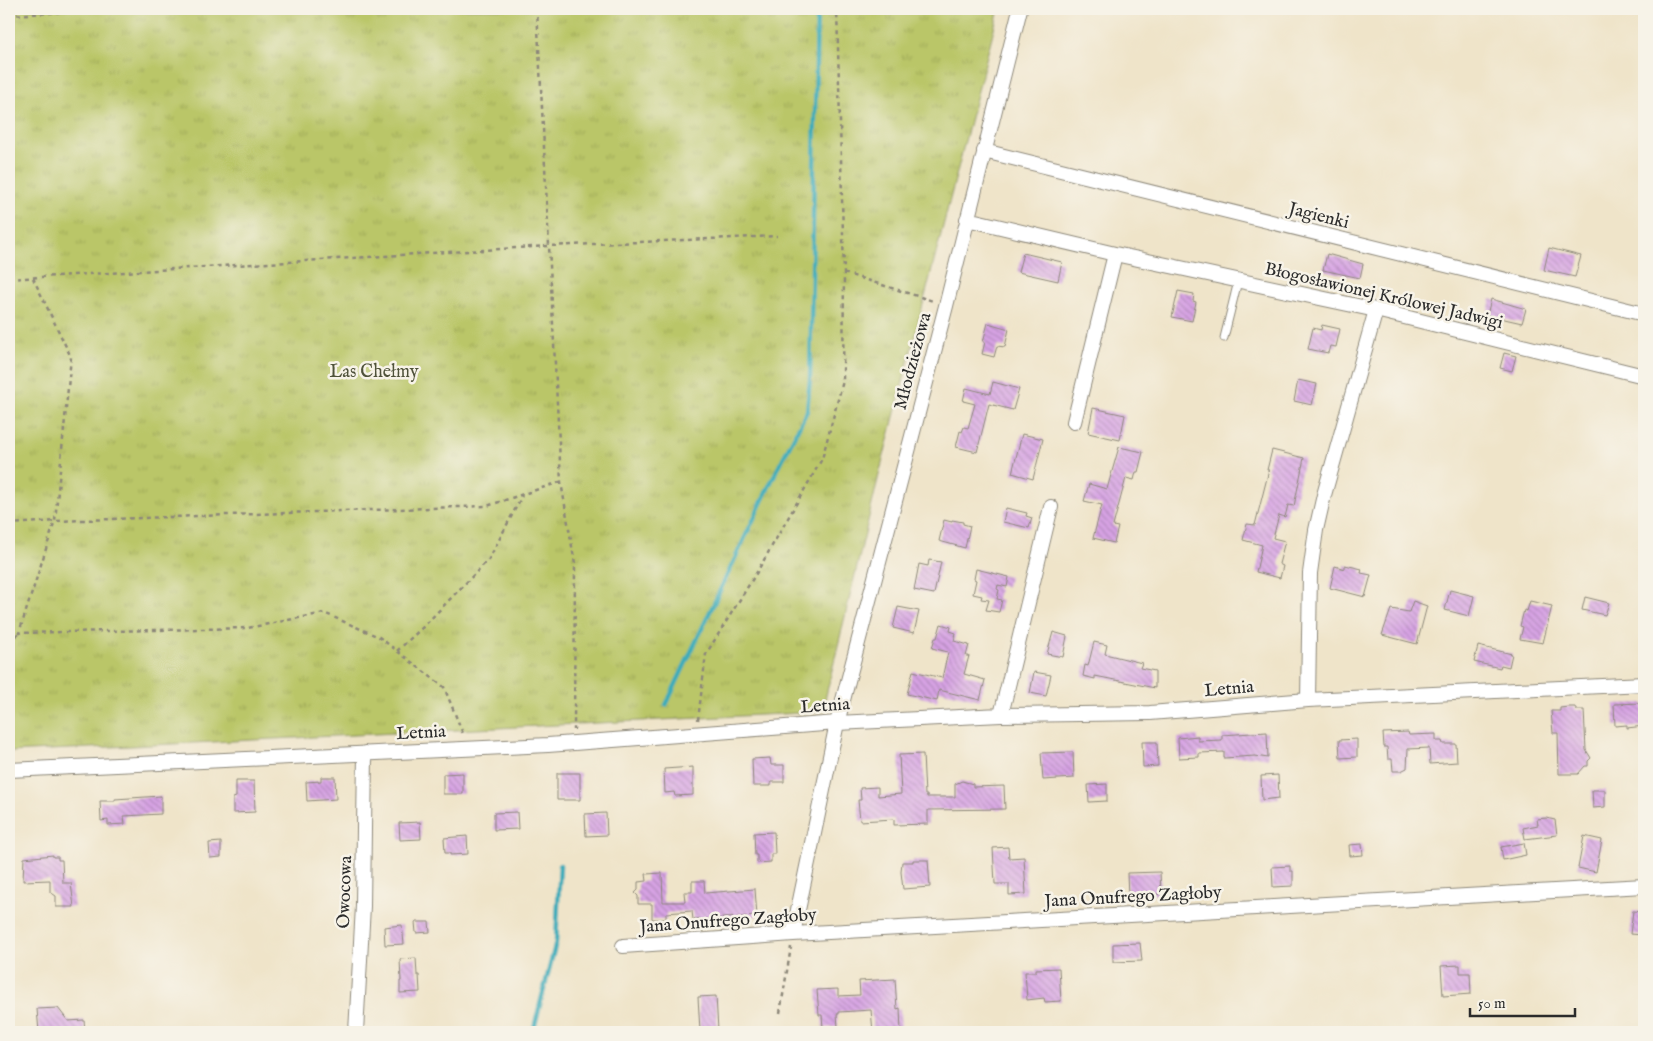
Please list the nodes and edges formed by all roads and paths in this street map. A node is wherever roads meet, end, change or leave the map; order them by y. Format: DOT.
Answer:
graph roads {
  1 [pos="133,9"];
  2 [pos="537,9"];
  3 [pos="837,9"];
  4 [pos="1020,9"];
  5 [pos="9,15"];
  6 [pos="984,151"];
  7 [pos="967,219"];
  8 [pos="777,236"];
  9 [pos="548,246"];
  10 [pos="1115,254"];
  11 [pos="844,273"];
  12 [pos="33,278"];
  13 [pos="9,279"];
  14 [pos="1238,281"];
  15 [pos="946,306"];
  16 [pos="1376,310"];
  17 [pos="1644,314"];
  18 [pos="1224,338"];
  19 [pos="1644,376"];
  20 [pos="1074,422"];
  21 [pos="561,482"];
  22 [pos="523,494"];
  23 [pos="1051,507"];
  24 [pos="55,521"];
  25 [pos="9,524"];
  26 [pos="19,633"];
  27 [pos="9,641"];
  28 [pos="396,651"];
  29 [pos="1644,684"];
  30 [pos="1308,700"];
  31 [pos="1001,715"];
  32 [pos="837,723"];
  33 [pos="696,734"];
  34 [pos="574,743"];
  35 [pos="470,748"];
  36 [pos="365,753"];
  37 [pos="9,770"];
  38 [pos="1644,886"];
  39 [pos="794,934"];
  40 [pos="624,946"];
  41 [pos="780,1012"];
  42 [pos="356,1032"];
  1 -- 5 [label="path"];
  2 -- 9 [label="path"];
  3 -- 11 [label="path"];
  4 -- 6 [label="street, Młodzieżowa"];
  6 -- 7 [label="street, Młodzieżowa"];
  6 -- 17 [label="street, Jagienki"];
  7 -- 10 [label="street, Błogosławionej Królowej Jadwigi"];
  7 -- 15 [label="street, Młodzieżowa"];
  8 -- 9 [label="path"];
  9 -- 12 [label="path"];
  9 -- 21 [label="path"];
  10 -- 14 [label="street, Błogosławionej Królowej Jadwigi"];
  10 -- 20 [label="street"];
  11 -- 15 [label="path"];
  11 -- 33 [label="path"];
  12 -- 13 [label="path"];
  12 -- 24 [label="path"];
  14 -- 16 [label="street, Błogosławionej Królowej Jadwigi"];
  14 -- 18 [label="lane"];
  15 -- 32 [label="street, Młodzieżowa"];
  16 -- 19 [label="street, Błogosławionej Królowej Jadwigi"];
  16 -- 30 [label="street"];
  21 -- 22 [label="path"];
  21 -- 34 [label="path"];
  22 -- 24 [label="path"];
  22 -- 28 [label="path"];
  23 -- 31 [label="street"];
  24 -- 25 [label="path"];
  24 -- 26 [label="path"];
  26 -- 27 [label="path"];
  26 -- 28 [label="path"];
  28 -- 35 [label="path"];
  29 -- 30 [label="street, Letnia"];
  30 -- 31 [label="street, Letnia"];
  31 -- 32 [label="street, Letnia"];
  32 -- 33 [label="street, Letnia"];
  32 -- 39 [label="street, Młodzieżowa"];
  33 -- 34 [label="street, Letnia"];
  34 -- 35 [label="street, Letnia"];
  35 -- 36 [label="street, Letnia"];
  36 -- 37 [label="street, Letnia"];
  36 -- 42 [label="street, Owocowa"];
  38 -- 39 [label="street, Jana Onufrego Zagłoby"];
  39 -- 40 [label="street, Jana Onufrego Zagłoby"];
  39 -- 41 [label="path"];
}
